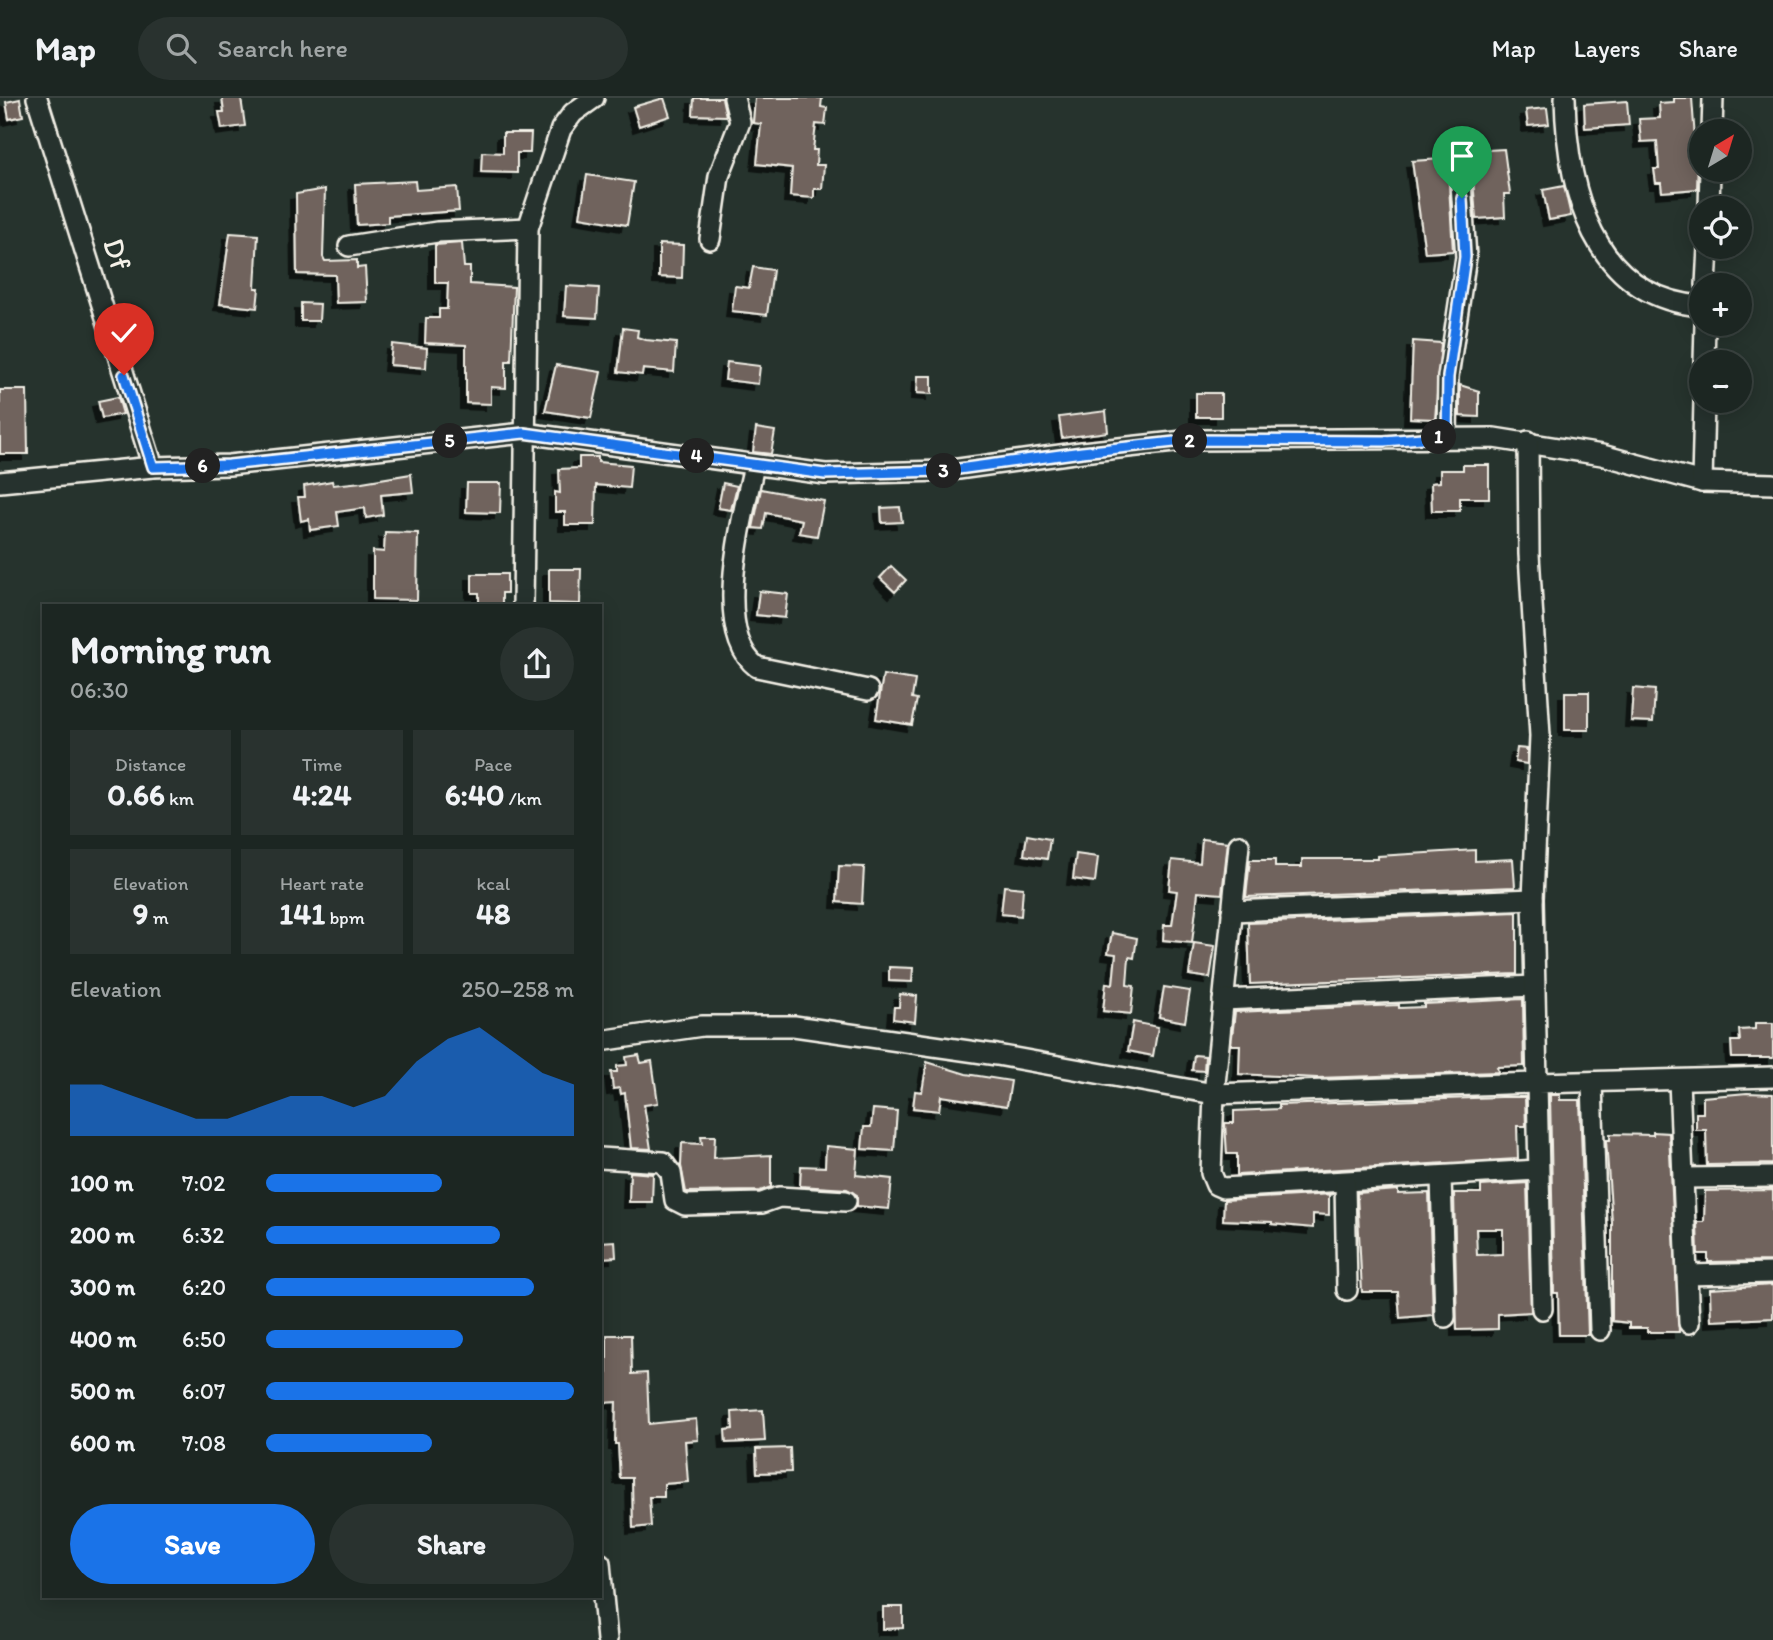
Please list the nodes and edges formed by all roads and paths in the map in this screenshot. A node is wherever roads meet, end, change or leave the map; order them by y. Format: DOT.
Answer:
graph roads {
  1 [pos="37,98"];
  2 [pos="734,98"];
  3 [pos="1565,98"];
  4 [pos="1713,98"];
  5 [pos="585,100"];
  6 [pos="1712,119"];
  7 [pos="1458,139"];
  8 [pos="528,228"];
  9 [pos="710,239"];
  10 [pos="349,246"];
  11 [pos="1689,304"];
  12 [pos="1704,413"];
  13 [pos="524,433"];
  14 [pos="1447,436"];
  15 [pos="1528,441"];
  16 [pos="153,467"];
  17 [pos="754,467"];
  18 [pos="0,482"];
  19 [pos="1702,482"];
  20 [pos="1773,484"];
  21 [pos="523,604"];
  22 [pos="867,690"];
  23 [pos="1239,845"];
  24 [pos="1533,899"];
  25 [pos="1233,911"];
  26 [pos="1534,986"];
  27 [pos="1223,1000"];
  28 [pos="602,1041"];
  29 [pos="1773,1077"];
  30 [pos="1679,1080"];
  31 [pos="1592,1082"];
  32 [pos="1537,1083"];
  33 [pos="1214,1094"];
  34 [pos="602,1158"];
  35 [pos="1538,1170"];
  36 [pos="1441,1177"];
  37 [pos="1773,1177"];
  38 [pos="1683,1178"];
  39 [pos="1345,1183"];
  40 [pos="846,1201"];
  41 [pos="1773,1273"];
  42 [pos="1687,1275"];
  43 [pos="1347,1290"];
  44 [pos="1542,1309"];
  45 [pos="1445,1317"];
  46 [pos="1689,1323"];
  47 [pos="1600,1330"];
  48 [pos="602,1585"];
  49 [pos="607,1640"];
  1 -- 16 [label="street, Df"];
  2 -- 9 [label="street"];
  3 -- 11 [label="street"];
  4 -- 6 [label="street"];
  5 -- 8 [label="street"];
  7 -- 14 [label="street"];
  8 -- 10 [label="street"];
  8 -- 13 [label="street"];
  12 -- 19 [label="street"];
  13 -- 16 [label="street"];
  13 -- 17 [label="street"];
  13 -- 21 [label="street"];
  14 -- 15 [label="street"];
  14 -- 17 [label="street"];
  15 -- 19 [label="street"];
  15 -- 24 [label="street"];
  16 -- 18 [label="street"];
  17 -- 22 [label="street"];
  19 -- 20 [label="street"];
  23 -- 25 [label="street"];
  24 -- 25 [label="street"];
  24 -- 26 [label="street"];
  25 -- 27 [label="street"];
  26 -- 27 [label="street"];
  26 -- 32 [label="street"];
  27 -- 33 [label="street"];
  28 -- 33 [label="street"];
  29 -- 30 [label="street"];
  30 -- 31 [label="street"];
  30 -- 38 [label="street"];
  31 -- 32 [label="street"];
  31 -- 47 [label="street"];
  32 -- 33 [label="street"];
  32 -- 35 [label="street"];
  33 -- 39 [label="street"];
  34 -- 40 [label="street"];
  35 -- 36 [label="street"];
  35 -- 44 [label="street"];
  36 -- 39 [label="street"];
  36 -- 45 [label="street"];
  37 -- 38 [label="street"];
  38 -- 42 [label="street"];
  39 -- 43 [label="street"];
  41 -- 42 [label="street"];
  42 -- 46 [label="street"];
  48 -- 49 [label="street"];
}
